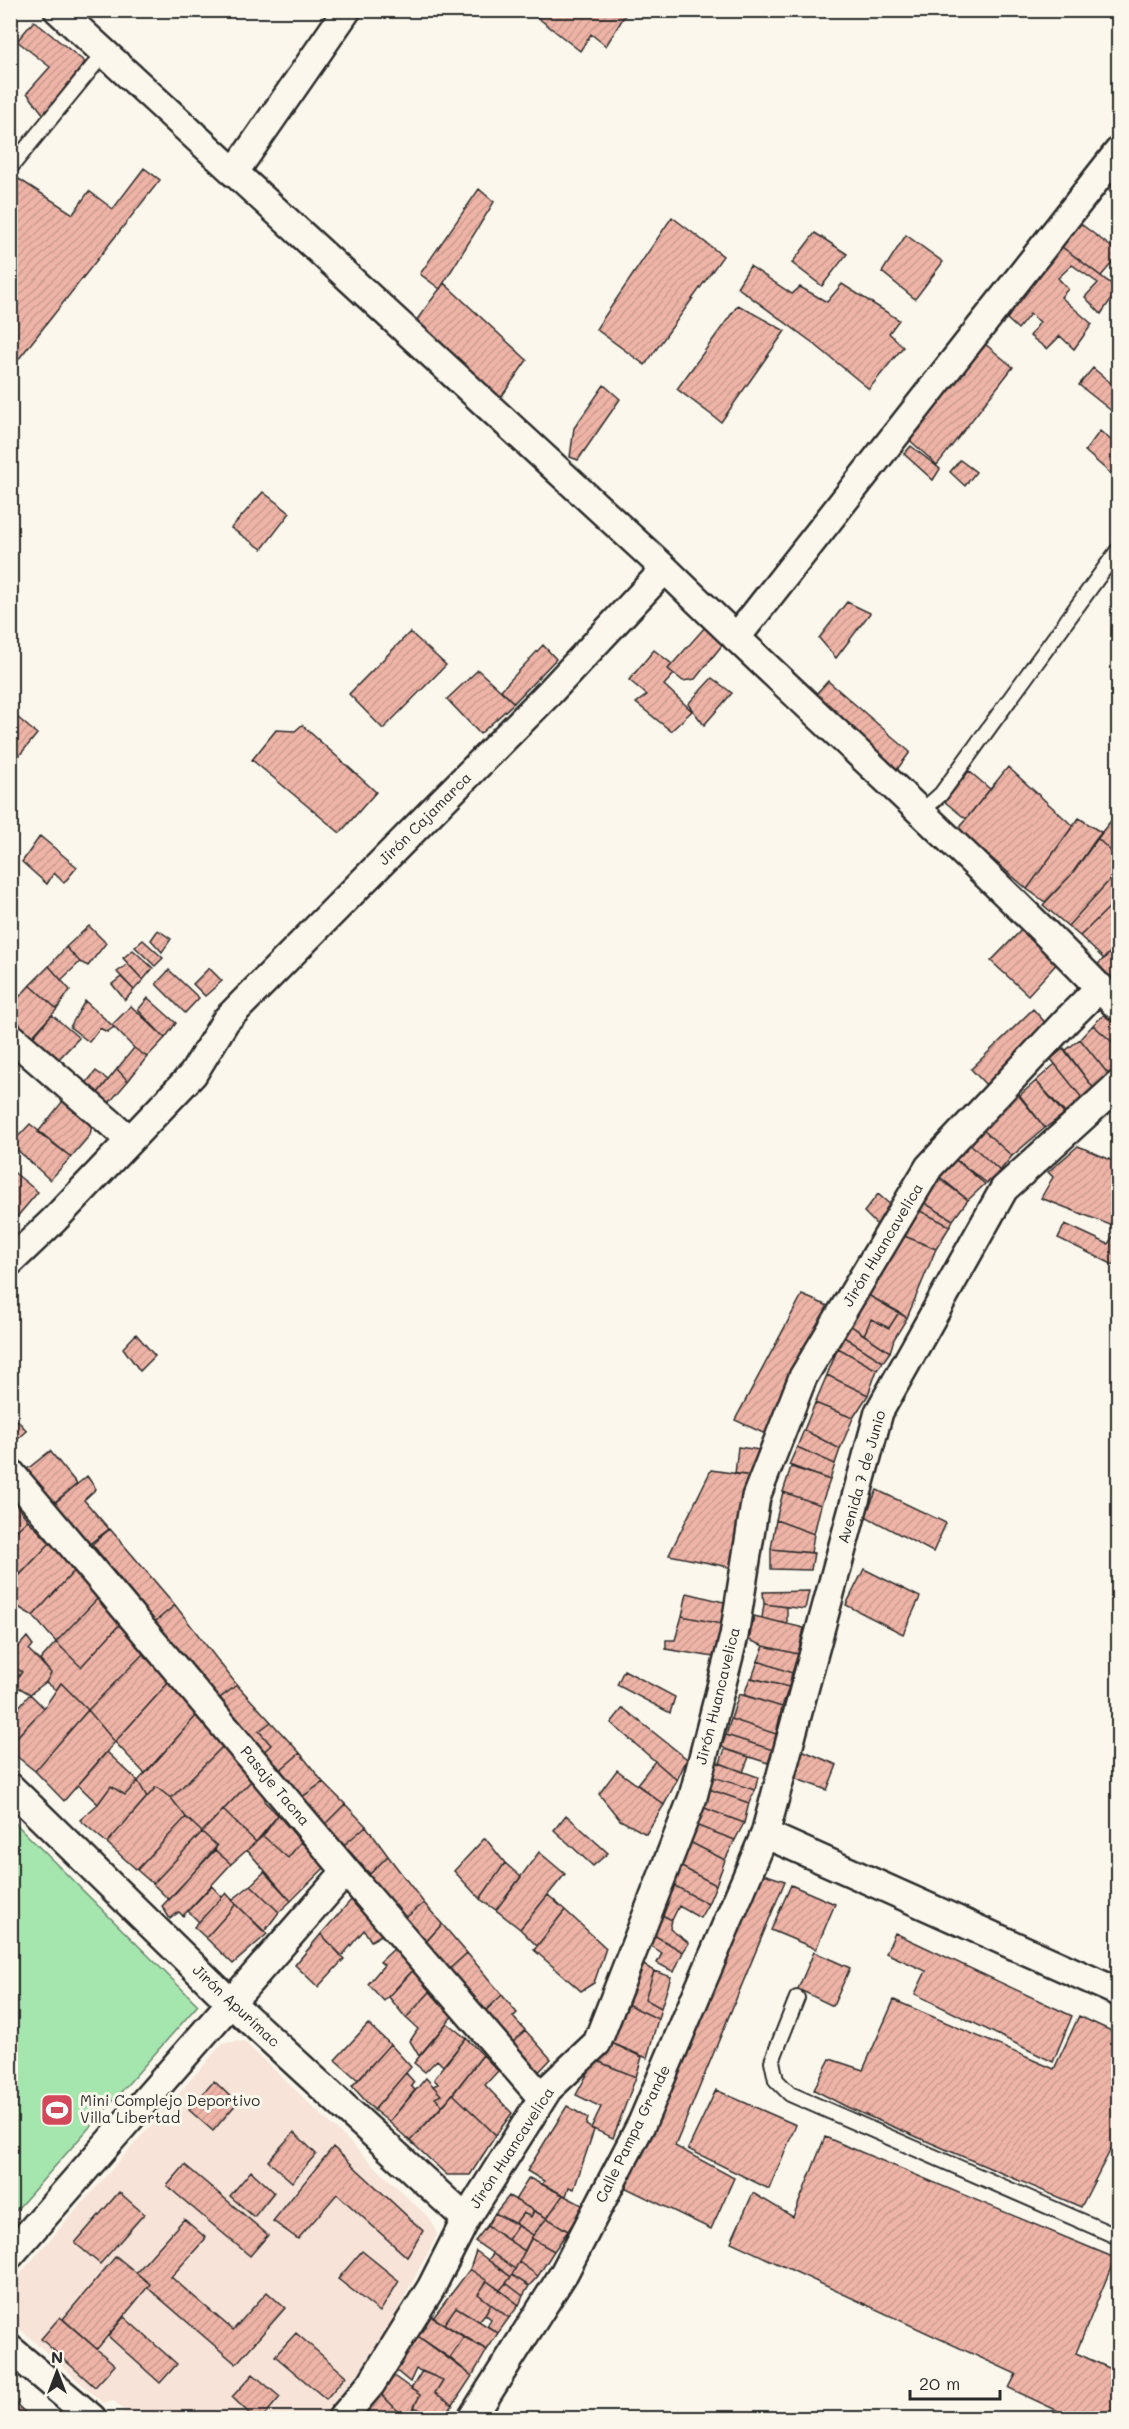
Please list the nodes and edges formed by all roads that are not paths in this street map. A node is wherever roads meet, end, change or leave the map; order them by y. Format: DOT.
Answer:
graph roads {
  1 [pos="58,10"];
  2 [pos="347,10"];
  3 [pos="104,53"];
  4 [pos="1119,152"];
  5 [pos="10,168"];
  6 [pos="234,172"];
  7 [pos="1119,550"];
  8 [pos="665,569"];
  9 [pos="736,638"];
  10 [pos="922,811"];
  11 [pos="1100,987"];
  12 [pos="1119,1007"];
  13 [pos="10,1036"];
  14 [pos="1119,1085"];
  15 [pos="130,1140"];
  16 [pos="13,1254"];
  17 [pos="10,1473"];
  18 [pos="10,1787"];
  19 [pos="765,1834"];
  20 [pos="346,1871"];
  21 [pos="1119,1992"];
  22 [pos="797,1998"];
  23 [pos="231,2003"];
  24 [pos="542,2098"];
  25 [pos="466,2219"];
  26 [pos="1119,2237"];
  27 [pos="10,2255"];
  28 [pos="10,2349"];
  29 [pos="92,2418"];
  30 [pos="342,2418"];
  31 [pos="472,2418"];
  1 -- 3 [label="street"];
  2 -- 6 [label="street"];
  3 -- 5 [label="lane"];
  3 -- 6 [label="street"];
  4 -- 9 [label="street"];
  6 -- 8 [label="street"];
  7 -- 10 [label="lane"];
  8 -- 9 [label="street"];
  8 -- 15 [label="street, Jirón Cajamarca"];
  9 -- 10 [label="street"];
  10 -- 11 [label="street"];
  11 -- 12 [label="street"];
  11 -- 24 [label="street, Jirón Huancavelica"];
  13 -- 15 [label="street"];
  14 -- 19 [label="street, Avenida 7 de Junio"];
  15 -- 16 [label="street, Jirón Cajamarca"];
  17 -- 20 [label="street, Pasaje Tacna"];
  18 -- 23 [label="street, Jirón Apurímac"];
  19 -- 21 [label="street"];
  19 -- 31 [label="street, Calle Pampa Grande"];
  20 -- 23 [label="street"];
  20 -- 24 [label="street, Pasaje Tacna"];
  22 -- 26 [label="lane"];
  23 -- 25 [label="street, Jirón Apurímac"];
  23 -- 27 [label="street"];
  24 -- 25 [label="street, Jirón Huancavelica"];
  25 -- 30 [label="street, Jirón Huancavelica"];
  28 -- 29 [label="street"];
}
